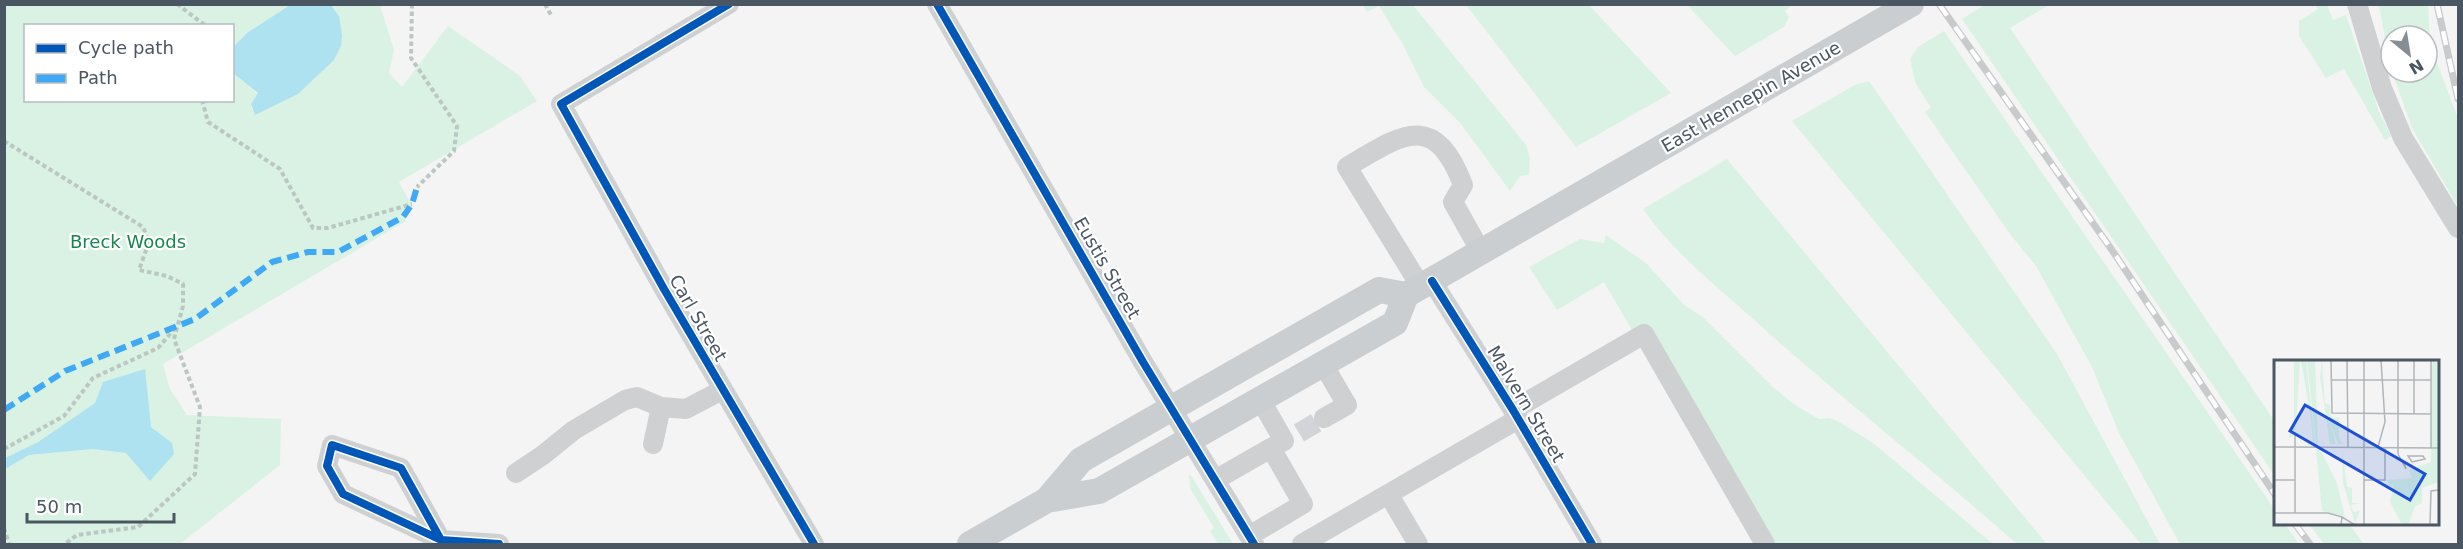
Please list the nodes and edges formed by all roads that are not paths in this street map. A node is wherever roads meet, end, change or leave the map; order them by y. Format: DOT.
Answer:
graph roads {
  1 [pos="729,4"];
  2 [pos="937,4"];
  3 [pos="2357,4"];
  4 [pos="1904,8"];
  5 [pos="2458,228"];
  6 [pos="1481,252"];
  7 [pos="1420,288"];
  8 [pos="1323,363"];
  9 [pos="722,390"];
  10 [pos="1260,399"];
  11 [pos="661,407"];
  12 [pos="1171,408"];
  13 [pos="1516,415"];
  14 [pos="1324,418"];
  15 [pos="1190,439"];
  16 [pos="1285,441"];
  17 [pos="653,444"];
  18 [pos="516,472"];
  19 [pos="1215,480"];
  20 [pos="1389,495"];
  21 [pos="1047,500"];
  22 [pos="441,540"];
  23 [pos="1251,540"];
  24 [pos="499,544"];
  25 [pos="814,544"];
  26 [pos="970,544"];
  27 [pos="1302,544"];
  28 [pos="1418,544"];
  29 [pos="1592,544"];
  30 [pos="1765,544"];
  1 -- 9 [label="street, Carl Street"];
  2 -- 12 [label="street, Eustis Street"];
  3 -- 5 [label="street"];
  4 -- 6 [label="main road, East Hennepin Avenue"];
  6 -- 7 [label="main road, East Hennepin Avenue"];
  6 -- 7 [label="street, Malvern Street"];
  7 -- 8 [label="main road"];
  7 -- 12 [label="main road"];
  7 -- 13 [label="street, Malvern Street"];
  8 -- 10 [label="main road"];
  8 -- 14 [label="street"];
  9 -- 11 [label="street"];
  9 -- 25 [label="street, Carl Street"];
  10 -- 15 [label="main road"];
  10 -- 16 [label="street"];
  11 -- 17 [label="street"];
  11 -- 18 [label="street"];
  12 -- 15 [label="street, Eustis Street"];
  12 -- 21 [label="main road"];
  13 -- 20 [label="street"];
  13 -- 29 [label="street, Malvern Street"];
  13 -- 30 [label="street"];
  15 -- 19 [label="street, Eustis Street"];
  15 -- 21 [label="main road"];
  16 -- 19 [label="street"];
  16 -- 23 [label="street"];
  19 -- 23 [label="street, Eustis Street"];
  20 -- 27 [label="street"];
  20 -- 28 [label="street"];
  21 -- 26 [label="main road"];
  22 -- 22 [label="street"];
  22 -- 24 [label="street"];
}
